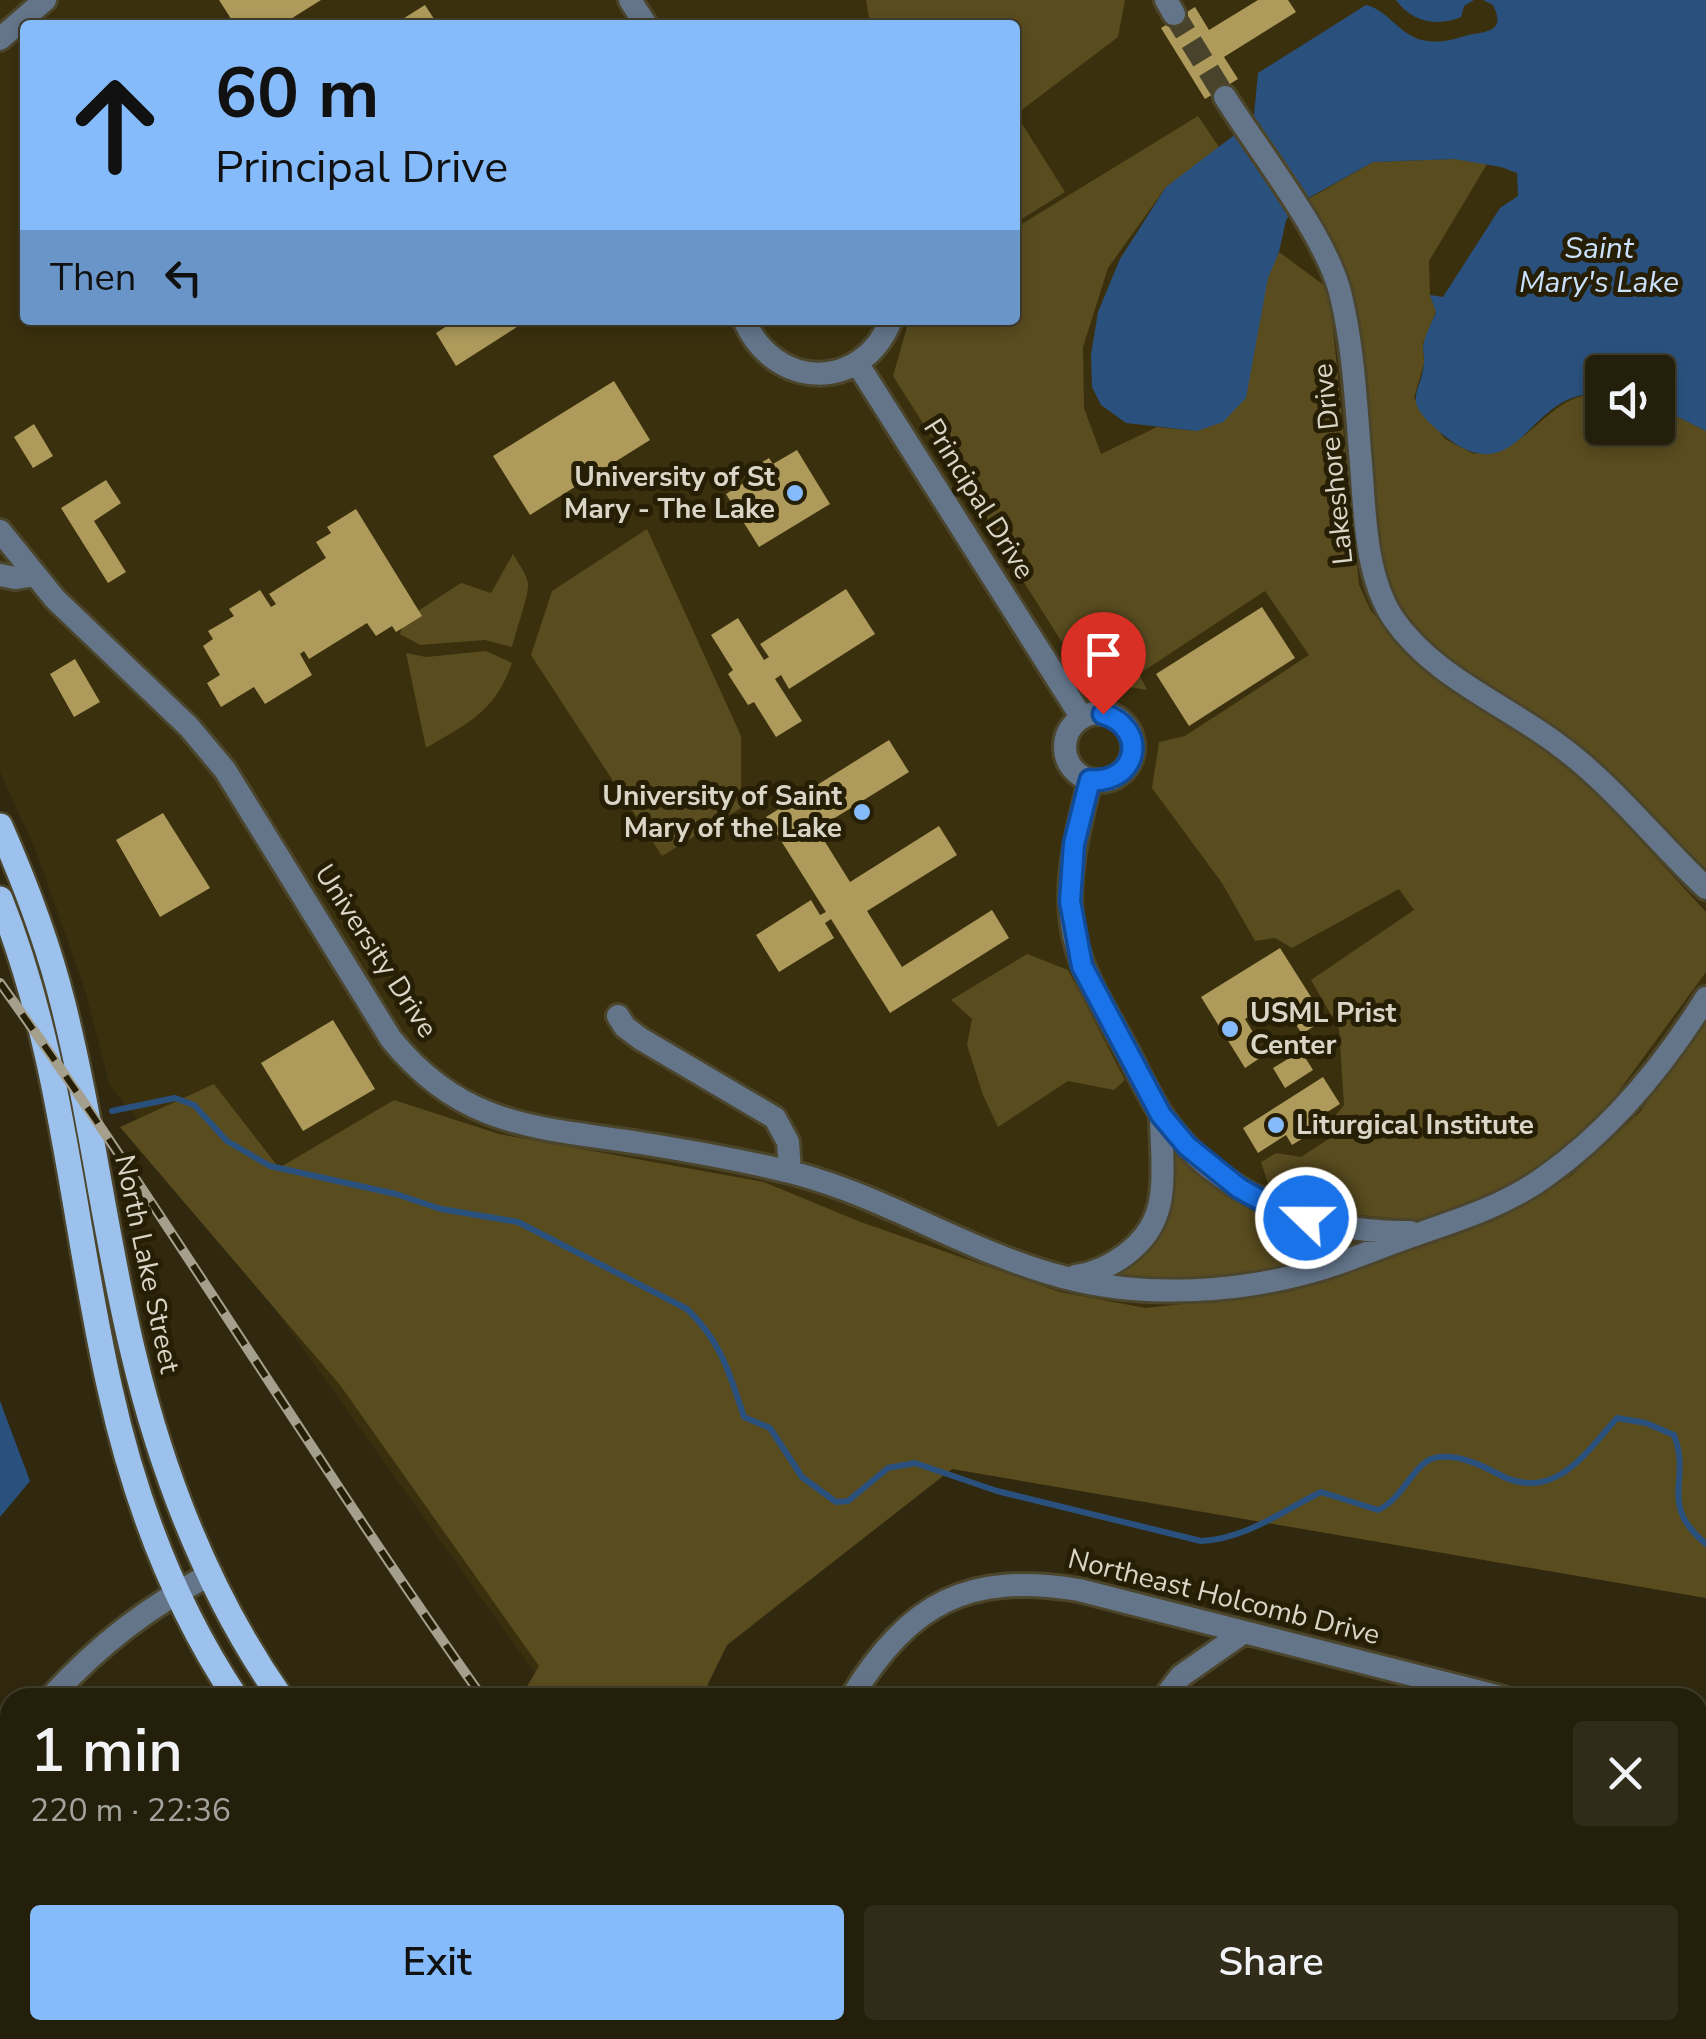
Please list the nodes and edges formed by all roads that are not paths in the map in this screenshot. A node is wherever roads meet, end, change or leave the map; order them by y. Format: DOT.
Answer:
graph roads {
  1 [pos="45,0"];
  2 [pos="22,20"];
  3 [pos="20,22"];
  4 [pos="0,40"];
  5 [pos="1230,106"];
  6 [pos="747,325"];
  7 [pos="888,325"];
  8 [pos="857,364"];
  9 [pos="0,531"];
  10 [pos="0,574"];
  11 [pos="35,576"];
  12 [pos="1082,718"];
  13 [pos="1090,780"];
  14 [pos="0,826"];
  15 [pos="1706,888"];
  16 [pos="0,900"];
  17 [pos="1706,998"];
  18 [pos="618,1016"];
  19 [pos="1161,1115"];
  20 [pos="790,1172"];
  21 [pos="1424,1232"];
  22 [pos="1063,1278"];
  23 [pos="211,1574"];
  24 [pos="177,1592"];
  25 [pos="1244,1632"];
  26 [pos="60,1688"];
  27 [pos="230,1688"];
  28 [pos="275,1688"];
  29 [pos="857,1688"];
  30 [pos="1172,1688"];
  31 [pos="1463,1688"];
  1 -- 2 [label="street"];
  3 -- 4 [label="street"];
  5 -- 15 [label="street, Lakeshore Drive"];
  6 -- 8 [label="street"];
  7 -- 8 [label="street"];
  8 -- 12 [label="street, Principal Drive"];
  9 -- 11 [label="street, University Drive"];
  10 -- 11 [label="street"];
  11 -- 20 [label="street, University Drive"];
  12 -- 13 [label="street"];
  12 -- 13 [label="street"];
  13 -- 19 [label="street"];
  14 -- 23 [label="main road, North Lake Street"];
  16 -- 24 [label="main road, North Lake Street"];
  17 -- 21 [label="street, University Drive"];
  18 -- 20 [label="street"];
  19 -- 21 [label="street"];
  19 -- 22 [label="street"];
  20 -- 22 [label="street, University Drive"];
  21 -- 22 [label="street, University Drive"];
  23 -- 24 [label="street"];
  23 -- 28 [label="main road, North Lake Street"];
  24 -- 26 [label="street"];
  24 -- 27 [label="main road, North Lake Street"];
  25 -- 29 [label="street, Northeast Holcomb Drive"];
  25 -- 30 [label="street"];
  25 -- 31 [label="street, Northeast Holcomb Drive"];
}
